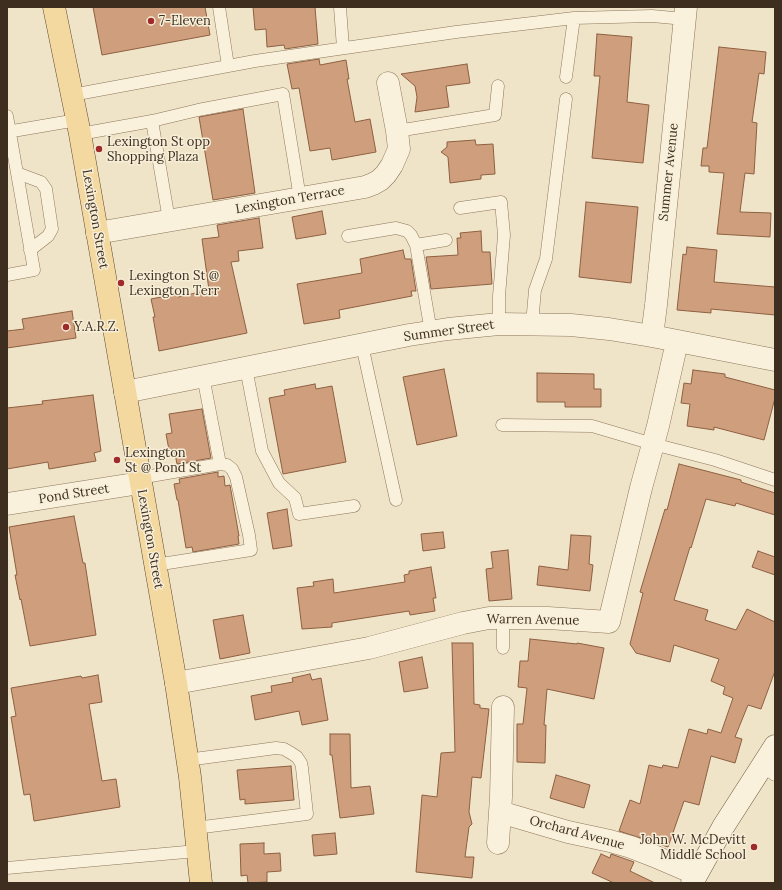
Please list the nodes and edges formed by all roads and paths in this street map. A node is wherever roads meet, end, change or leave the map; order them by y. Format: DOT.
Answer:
graph roads {
  1 [pos="54,7"];
  2 [pos="219,7"];
  3 [pos="340,7"];
  4 [pos="675,12"];
  5 [pos="574,18"];
  6 [pos="342,48"];
  7 [pos="228,66"];
  8 [pos="566,77"];
  9 [pos="388,83"];
  10 [pos="498,86"];
  11 [pos="72,95"];
  12 [pos="566,99"];
  13 [pos="7,116"];
  14 [pos="152,121"];
  15 [pos="78,127"];
  16 [pos="398,131"];
  17 [pos="8,132"];
  18 [pos="17,173"];
  19 [pos="300,198"];
  20 [pos="460,208"];
  21 [pos="169,220"];
  22 [pos="97,233"];
  23 [pos="348,236"];
  24 [pos="446,240"];
  25 [pos="416,245"];
  26 [pos="30,250"];
  27 [pos="7,275"];
  28 [pos="499,324"];
  29 [pos="532,324"];
  30 [pos="431,332"];
  31 [pos="652,336"];
  32 [pos="677,342"];
  33 [pos="362,345"];
  34 [pos="775,360"];
  35 [pos="246,368"];
  36 [pos="204,376"];
  37 [pos="125,392"];
  38 [pos="502,425"];
  39 [pos="653,444"];
  40 [pos="220,464"];
  41 [pos="140,480"];
  42 [pos="775,480"];
  43 [pos="396,500"];
  44 [pos="7,504"];
  45 [pos="354,506"];
  46 [pos="155,565"];
  47 [pos="503,617"];
  48 [pos="503,648"];
  49 [pos="176,683"];
  50 [pos="503,707"];
  51 [pos="775,746"];
  52 [pos="187,760"];
  53 [pos="768,771"];
  54 [pos="500,812"];
  55 [pos="195,828"];
  56 [pos="498,843"];
  57 [pos="197,851"];
  58 [pos="7,868"];
  59 [pos="694,879"];
  60 [pos="201,883"];
  1 -- 11 [label="main road, Lexington Street"];
  2 -- 7 [label="lane"];
  3 -- 6 [label="lane"];
  4 -- 5 [label="lane"];
  4 -- 31 [label="street, Summer Avenue"];
  5 -- 6 [label="lane"];
  5 -- 8 [label="lane"];
  6 -- 7 [label="lane"];
  7 -- 11 [label="lane"];
  9 -- 16 [label="street, Lexington Terrace"];
  10 -- 16 [label="lane"];
  11 -- 15 [label="main road, Lexington Street"];
  12 -- 29 [label="lane"];
  13 -- 17 [label="lane"];
  14 -- 15 [label="lane"];
  14 -- 19 [label="lane"];
  14 -- 21 [label="lane"];
  15 -- 17 [label="lane"];
  15 -- 22 [label="main road, Lexington Street"];
  16 -- 19 [label="street, Lexington Terrace"];
  17 -- 18 [label="lane"];
  18 -- 26 [label="lane"];
  18 -- 26 [label="lane"];
  19 -- 21 [label="street, Lexington Terrace"];
  20 -- 28 [label="lane"];
  21 -- 22 [label="street, Lexington Terrace"];
  22 -- 37 [label="main road, Lexington Street"];
  23 -- 25 [label="lane"];
  24 -- 25 [label="lane"];
  25 -- 30 [label="lane"];
  26 -- 27 [label="lane"];
  28 -- 29 [label="street, Summer Street"];
  28 -- 30 [label="street, Summer Street"];
  29 -- 31 [label="street, Summer Street"];
  30 -- 33 [label="street, Summer Street"];
  31 -- 32 [label="street, Summer Street"];
  32 -- 34 [label="street, Summer Street"];
  32 -- 39 [label="street, Warren Avenue"];
  33 -- 35 [label="street, Summer Street"];
  33 -- 43 [label="lane"];
  35 -- 36 [label="street, Summer Street"];
  35 -- 45 [label="lane"];
  36 -- 37 [label="street, Summer Street"];
  36 -- 40 [label="lane"];
  37 -- 41 [label="main road, Lexington Street"];
  38 -- 39 [label="lane"];
  39 -- 42 [label="lane"];
  39 -- 47 [label="street, Warren Avenue"];
  40 -- 41 [label="lane"];
  40 -- 46 [label="lane"];
  41 -- 44 [label="street, Pond Street"];
  41 -- 46 [label="main road, Lexington Street"];
  46 -- 49 [label="main road, Lexington Street"];
  47 -- 48 [label="lane"];
  47 -- 49 [label="street, Warren Avenue"];
  49 -- 52 [label="main road, Lexington Street"];
  50 -- 54 [label="street"];
  51 -- 53 [label="street"];
  52 -- 55 [label="main road, Lexington Street"];
  52 -- 55 [label="lane"];
  53 -- 59 [label="street"];
  54 -- 56 [label="street"];
  54 -- 59 [label="street, Orchard Avenue"];
  55 -- 57 [label="main road, Lexington Street"];
  57 -- 58 [label="lane"];
  57 -- 60 [label="main road, Lexington Street"];
}
